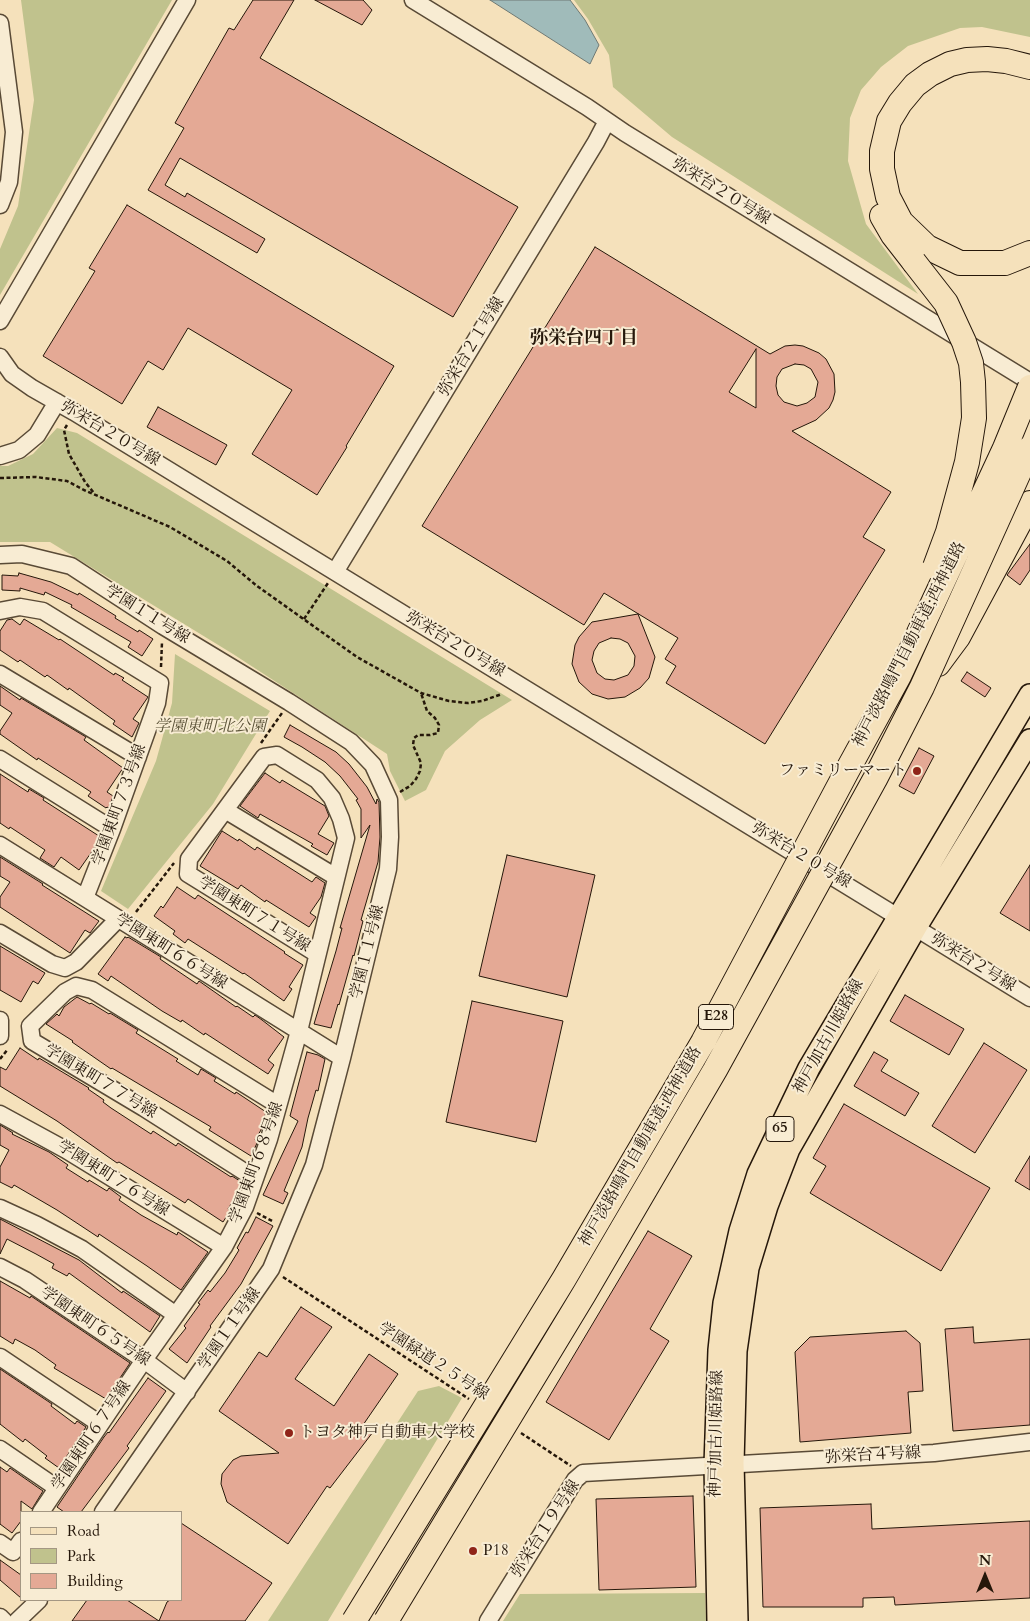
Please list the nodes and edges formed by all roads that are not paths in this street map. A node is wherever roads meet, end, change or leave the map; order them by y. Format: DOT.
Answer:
graph roads {
  1 [pos="187,0"];
  2 [pos="413,0"];
  3 [pos="0,23"];
  4 [pos="1030,53"];
  5 [pos="1030,67"];
  6 [pos="607,121"];
  7 [pos="0,205"];
  8 [pos="1030,253"];
  9 [pos="0,321"];
  10 [pos="0,357"];
  11 [pos="1030,382"];
  12 [pos="1030,387"];
  13 [pos="57,402"];
  14 [pos="1030,448"];
  15 [pos="0,456"];
  16 [pos="1030,503"];
  17 [pos="0,555"];
  18 [pos="335,572"];
  19 [pos="0,611"];
  20 [pos="920,634"];
  21 [pos="0,674"];
  22 [pos="922,687"];
  23 [pos="1030,695"];
  24 [pos="1030,740"];
  25 [pos="138,757"];
  26 [pos="0,759"];
  27 [pos="225,810"];
  28 [pos="112,829"];
  29 [pos="0,845"];
  30 [pos="336,877"];
  31 [pos="85,898"];
  32 [pos="123,922"];
  33 [pos="907,922"];
  34 [pos="0,933"];
  35 [pos="318,954"];
  36 [pos="1030,998"];
  37 [pos="0,1020"];
  38 [pos="299,1031"];
  39 [pos="0,1036"];
  40 [pos="342,1058"];
  41 [pos="278,1105"];
  42 [pos="0,1114"];
  43 [pos="254,1178"];
  44 [pos="0,1208"];
  45 [pos="224,1248"];
  46 [pos="0,1267"];
  47 [pos="176,1315"];
  48 [pos="0,1357"];
  49 [pos="144,1360"];
  50 [pos="187,1392"];
  51 [pos="100,1424"];
  52 [pos="1030,1442"];
  53 [pos="0,1449"];
  54 [pos="724,1464"];
  55 [pos="57,1488"];
  56 [pos="42,1511"];
  57 [pos="104,1511"];
  58 [pos="0,1543"];
  59 [pos="20,1543"];
  60 [pos="38,1601"];
  61 [pos="0,1617"];
  62 [pos="4,1621"];
  63 [pos="17,1621"];
  64 [pos="354,1621"];
  65 [pos="386,1621"];
  66 [pos="488,1621"];
  67 [pos="718,1621"];
  68 [pos="738,1621"];
  1 -- 9 [label="street"];
  2 -- 6 [label="street, 弥栄台２０号線"];
  3 -- 7 [label="street"];
  4 -- 20 [label="highway, bridge"];
  5 -- 8 [label="highway"];
  6 -- 11 [label="street, 弥栄台２０号線"];
  6 -- 18 [label="street, 弥栄台２１号線"];
  10 -- 13 [label="street, 弥栄台２０号線"];
  12 -- 20 [label="highway, 神戸淡路鳴門自動車道;西神道路 / E28, bridge"];
  13 -- 15 [label="street"];
  13 -- 18 [label="street, 弥栄台２０号線"];
  14 -- 22 [label="highway, 神戸淡路鳴門自動車道;西神道路 / E28, bridge"];
  16 -- 22 [label="highway, bridge"];
  17 -- 40 [label="street, 学園１１号線"];
  18 -- 33 [label="street, 弥栄台２０号線"];
  19 -- 25 [label="street, 学園東町７３号線"];
  20 -- 64 [label="highway, 神戸淡路鳴門自動車道;西神道路 / E28, bridge"];
  21 -- 25 [label="street"];
  22 -- 65 [label="highway, 神戸淡路鳴門自動車道;西神道路 / E28, bridge"];
  23 -- 33 [label="main road, 神戸加古川姫路線 / 65"];
  24 -- 33 [label="main road, 神戸加古川姫路線 / 65"];
  25 -- 28 [label="street, 学園東町７３号線"];
  26 -- 28 [label="street"];
  27 -- 30 [label="street"];
  27 -- 30 [label="street, 学園東町７１号線"];
  27 -- 35 [label="street, 学園東町７１号線"];
  28 -- 31 [label="street, 学園東町７３号線"];
  29 -- 31 [label="street, 学園東町６６号線"];
  30 -- 35 [label="street, 学園東町７１号線"];
  31 -- 32 [label="street, 学園東町６６号線"];
  32 -- 34 [label="street"];
  32 -- 38 [label="street, 学園東町６６号線"];
  33 -- 36 [label="street, 弥栄台２号線"];
  33 -- 54 [label="main road, 神戸加古川姫路線 / 65"];
  35 -- 38 [label="street, 学園東町７１号線"];
  37 -- 39 [label="street"];
  38 -- 40 [label="street, 学園東町６６号線"];
  38 -- 41 [label="street, 学園東町６８号線"];
  40 -- 50 [label="street, 学園１１号線"];
  41 -- 43 [label="street, 学園東町６８号線"];
  41 -- 43 [label="street, 学園東町７７号線"];
  42 -- 45 [label="street, 学園東町７６号線"];
  43 -- 45 [label="street, 学園東町６８号線"];
  44 -- 47 [label="street"];
  45 -- 47 [label="street, 学園東町６８号線"];
  46 -- 49 [label="street, 学園東町６５号線"];
  47 -- 49 [label="street, 学園東町６８号線"];
  48 -- 51 [label="street"];
  49 -- 50 [label="street, 学園東町６５号線"];
  49 -- 51 [label="street, 学園東町６７号線"];
  50 -- 57 [label="street, 学園１１号線"];
  51 -- 55 [label="street, 学園東町６７号線"];
  52 -- 54 [label="street, 弥栄台４号線"];
  53 -- 55 [label="street"];
  54 -- 66 [label="street, 弥栄台１９号線"];
  54 -- 67 [label="main road, 神戸加古川姫路線 / 65"];
  54 -- 68 [label="main road, 神戸加古川姫路線 / 65"];
  55 -- 56 [label="street, 学園東町６７号線"];
  58 -- 59 [label="street"];
  60 -- 63 [label="street"];
  61 -- 62 [label="street"];
}
